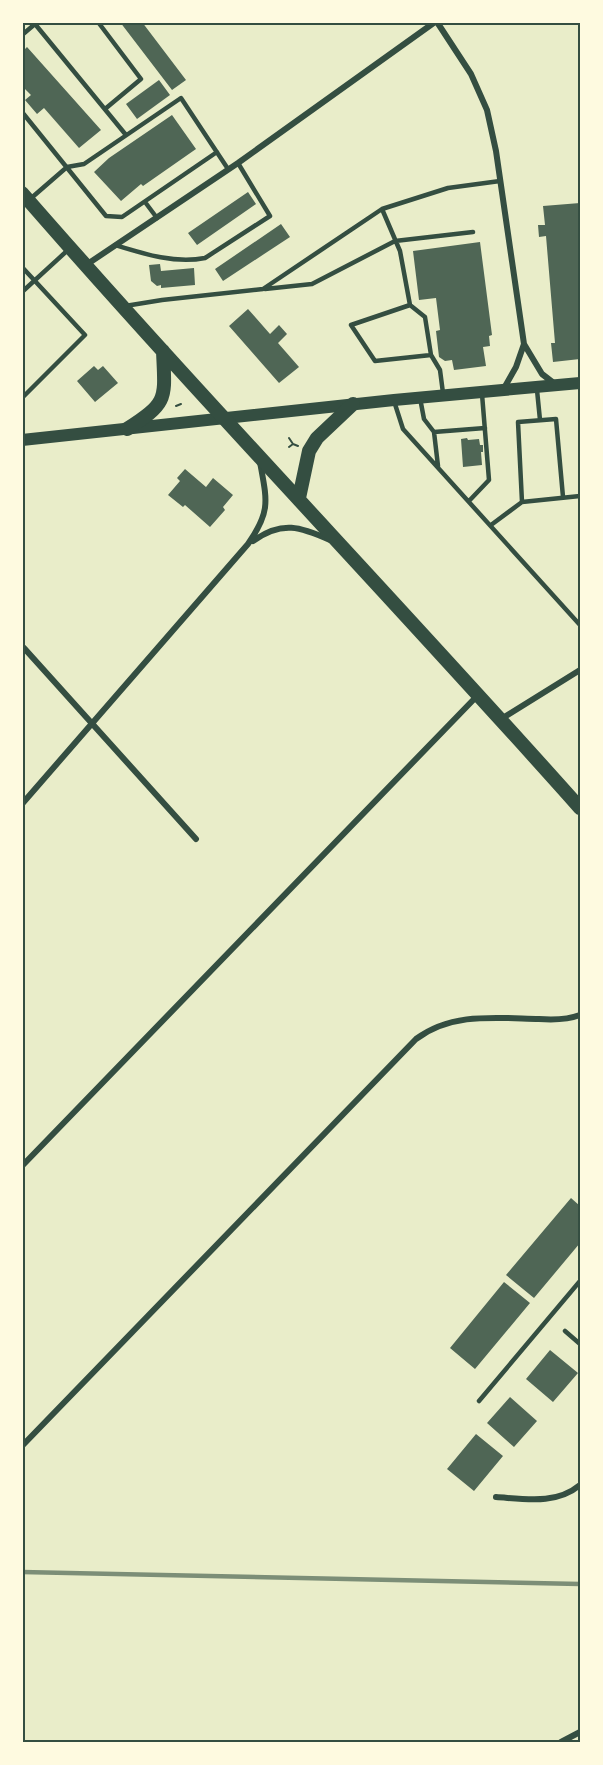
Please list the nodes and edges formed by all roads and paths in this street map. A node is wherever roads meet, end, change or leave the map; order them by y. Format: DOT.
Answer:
graph roads {
  1 [pos="98,22"];
  2 [pos="436,22"];
  3 [pos="36,23"];
  4 [pos="22,35"];
  5 [pos="105,109"];
  6 [pos="22,112"];
  7 [pos="126,135"];
  8 [pos="217,152"];
  9 [pos="238,163"];
  10 [pos="67,167"];
  11 [pos="228,169"];
  12 [pos="500,181"];
  13 [pos="26,197"];
  14 [pos="145,202"];
  15 [pos="382,209"];
  16 [pos="157,218"];
  17 [pos="473,232"];
  18 [pos="395,241"];
  19 [pos="115,245"];
  20 [pos="71,248"];
  21 [pos="86,265"];
  22 [pos="22,267"];
  23 [pos="36,280"];
  24 [pos="263,289"];
  25 [pos="22,292"];
  26 [pos="410,305"];
  27 [pos="122,307"];
  28 [pos="524,344"];
  29 [pos="164,351"];
  30 [pos="431,355"];
  31 [pos="580,383"];
  32 [pos="556,385"];
  33 [pos="536,386"];
  34 [pos="503,390"];
  35 [pos="482,392"];
  36 [pos="443,396"];
  37 [pos="22,398"];
  38 [pos="420,398"];
  39 [pos="393,400"];
  40 [pos="171,404"];
  41 [pos="181,404"];
  42 [pos="353,405"];
  43 [pos="176,406"];
  44 [pos="178,411"];
  45 [pos="222,418"];
  46 [pos="540,420"];
  47 [pos="484,428"];
  48 [pos="127,429"];
  49 [pos="434,432"];
  50 [pos="289,438"];
  51 [pos="22,440"];
  52 [pos="293,444"];
  53 [pos="289,447"];
  54 [pos="300,447"];
  55 [pos="260,457"];
  56 [pos="438,467"];
  57 [pos="580,495"];
  58 [pos="563,497"];
  59 [pos="299,498"];
  60 [pos="469,501"];
  61 [pos="522,502"];
  62 [pos="491,525"];
  63 [pos="248,544"];
  64 [pos="341,544"];
  65 [pos="580,625"];
  66 [pos="24,648"];
  67 [pos="580,670"];
  68 [pos="478,695"];
  69 [pos="501,719"];
  70 [pos="92,722"];
  71 [pos="22,804"];
  72 [pos="580,808"];
  73 [pos="196,839"];
  74 [pos="580,1015"];
  75 [pos="22,1166"];
  76 [pos="580,1281"];
  77 [pos="565,1330"];
  78 [pos="580,1344"];
  79 [pos="479,1401"];
  80 [pos="22,1446"];
  81 [pos="580,1485"];
  82 [pos="496,1497"];
  83 [pos="580,1732"];
  84 [pos="561,1743"];
  1 -- 5 [label="lane"];
  2 -- 9 [label="street"];
  2 -- 12 [label="street"];
  3 -- 4 [label="lane"];
  3 -- 5 [label="lane"];
  5 -- 7 [label="lane"];
  6 -- 10 [label="lane"];
  7 -- 8 [label="lane"];
  7 -- 10 [label="lane"];
  8 -- 11 [label="lane"];
  8 -- 14 [label="lane"];
  9 -- 11 [label="street"];
  9 -- 19 [label="lane"];
  10 -- 13 [label="lane"];
  10 -- 14 [label="lane"];
  11 -- 16 [label="street"];
  12 -- 15 [label="lane"];
  12 -- 28 [label="street"];
  13 -- 20 [label="main road"];
  14 -- 16 [label="lane"];
  15 -- 18 [label="lane"];
  15 -- 24 [label="lane"];
  16 -- 19 [label="street"];
  17 -- 18 [label="lane"];
  18 -- 24 [label="lane"];
  18 -- 26 [label="lane"];
  19 -- 21 [label="street"];
  20 -- 21 [label="main road"];
  20 -- 23 [label="lane"];
  21 -- 27 [label="main road"];
  22 -- 23 [label="lane"];
  23 -- 25 [label="lane"];
  23 -- 37 [label="lane"];
  24 -- 27 [label="lane"];
  26 -- 30 [label="lane"];
  26 -- 30 [label="lane"];
  27 -- 29 [label="main road"];
  28 -- 32 [label="street"];
  28 -- 34 [label="street"];
  29 -- 45 [label="main road"];
  29 -- 48 [label="main road"];
  30 -- 36 [label="lane"];
  31 -- 32 [label="main road"];
  32 -- 33 [label="main road"];
  33 -- 34 [label="main road"];
  33 -- 46 [label="lane"];
  34 -- 35 [label="main road"];
  35 -- 36 [label="main road"];
  35 -- 47 [label="lane"];
  36 -- 38 [label="main road"];
  38 -- 39 [label="main road"];
  38 -- 49 [label="lane"];
  39 -- 42 [label="main road"];
  39 -- 56 [label="lane"];
  40 -- 43 [label="path"];
  41 -- 43 [label="path"];
  42 -- 45 [label="main road"];
  42 -- 59 [label="main road"];
  43 -- 44 [label="path"];
  45 -- 48 [label="main road"];
  45 -- 55 [label="main road"];
  46 -- 58 [label="lane"];
  46 -- 61 [label="lane"];
  47 -- 49 [label="lane"];
  47 -- 60 [label="lane"];
  48 -- 51 [label="main road"];
  49 -- 56 [label="lane"];
  50 -- 52 [label="path"];
  52 -- 53 [label="path"];
  52 -- 54 [label="path"];
  55 -- 59 [label="main road"];
  55 -- 63 [label="street"];
  56 -- 60 [label="lane"];
  57 -- 58 [label="lane"];
  58 -- 61 [label="lane"];
  59 -- 64 [label="main road"];
  60 -- 62 [label="lane"];
  61 -- 62 [label="lane"];
  62 -- 65 [label="lane"];
  63 -- 64 [label="street"];
  63 -- 70 [label="street"];
  64 -- 68 [label="main road"];
  66 -- 70 [label="street"];
  67 -- 69 [label="street"];
  68 -- 69 [label="main road"];
  68 -- 75 [label="street"];
  69 -- 72 [label="main road"];
  70 -- 71 [label="street"];
  70 -- 73 [label="street"];
  74 -- 80 [label="street"];
  76 -- 79 [label="lane"];
  77 -- 78 [label="lane"];
  81 -- 82 [label="street"];
  83 -- 84 [label="street"];
}
